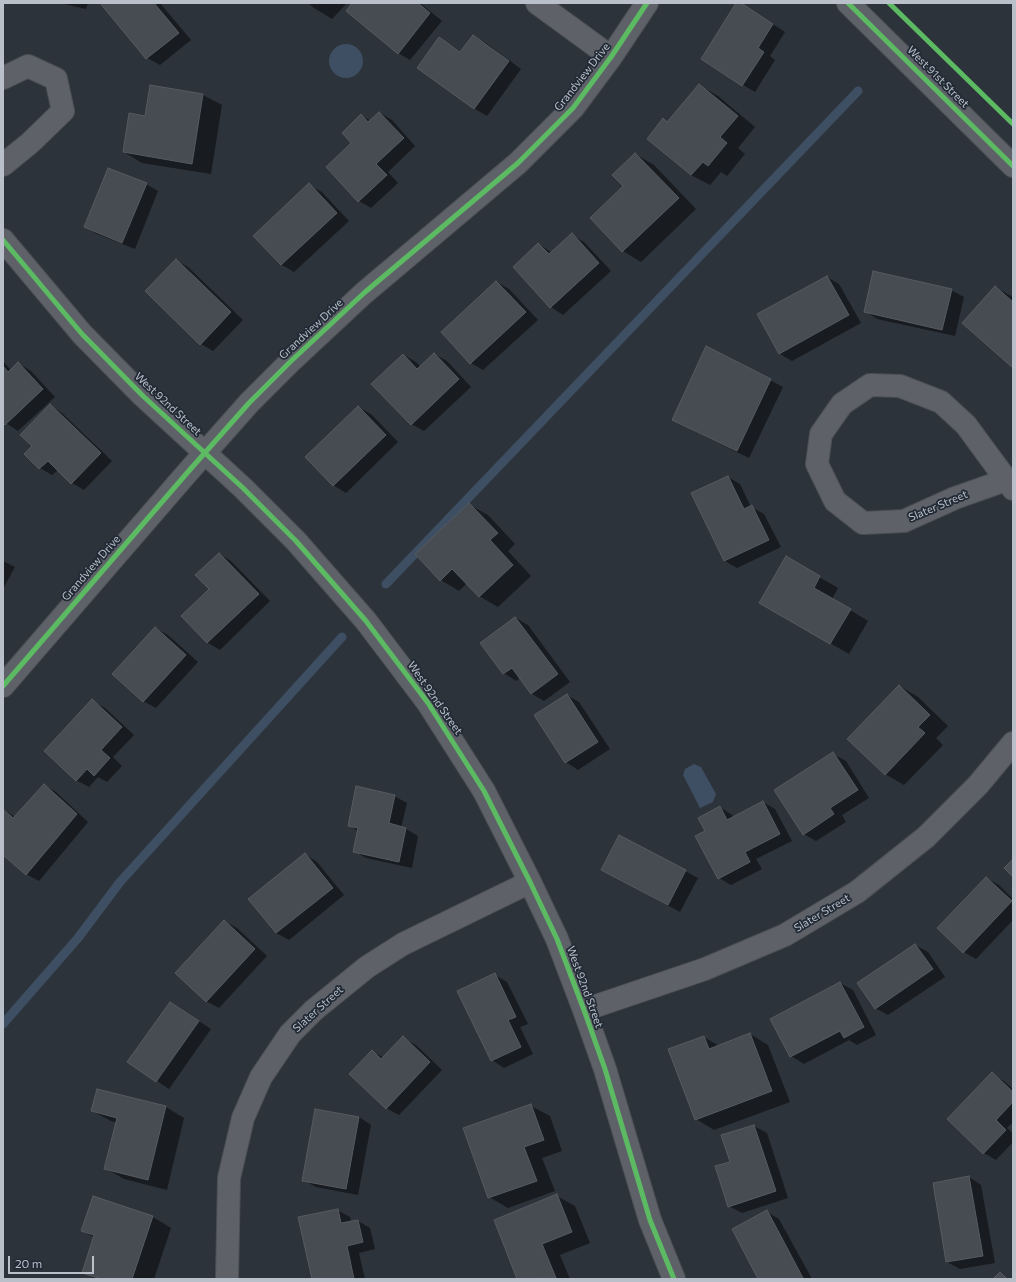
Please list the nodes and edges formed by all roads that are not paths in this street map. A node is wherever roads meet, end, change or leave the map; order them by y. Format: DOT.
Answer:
graph roads {
  1 [pos="537,3"];
  2 [pos="647,3"];
  3 [pos="848,3"];
  4 [pos="611,57"];
  5 [pos="3,78"];
  6 [pos="3,165"];
  7 [pos="1013,166"];
  8 [pos="3,240"];
  9 [pos="205,452"];
  10 [pos="1009,484"];
  11 [pos="3,686"];
  12 [pos="1013,743"];
  13 [pos="530,882"];
  14 [pos="584,1010"];
  15 [pos="227,1279"];
  16 [pos="674,1279"];
  1 -- 4 [label="street"];
  2 -- 4 [label="street, Grandview Drive"];
  3 -- 7 [label="street, West 91st Street"];
  4 -- 9 [label="street, Grandview Drive"];
  5 -- 6 [label="street"];
  8 -- 9 [label="street, West 92nd Street"];
  9 -- 11 [label="street, Grandview Drive"];
  9 -- 13 [label="street, West 92nd Street"];
  10 -- 10 [label="street, Slater Street"];
  12 -- 14 [label="street, Slater Street"];
  13 -- 14 [label="street, West 92nd Street"];
  13 -- 15 [label="street, Slater Street"];
  14 -- 16 [label="street, West 92nd Street"];
}
